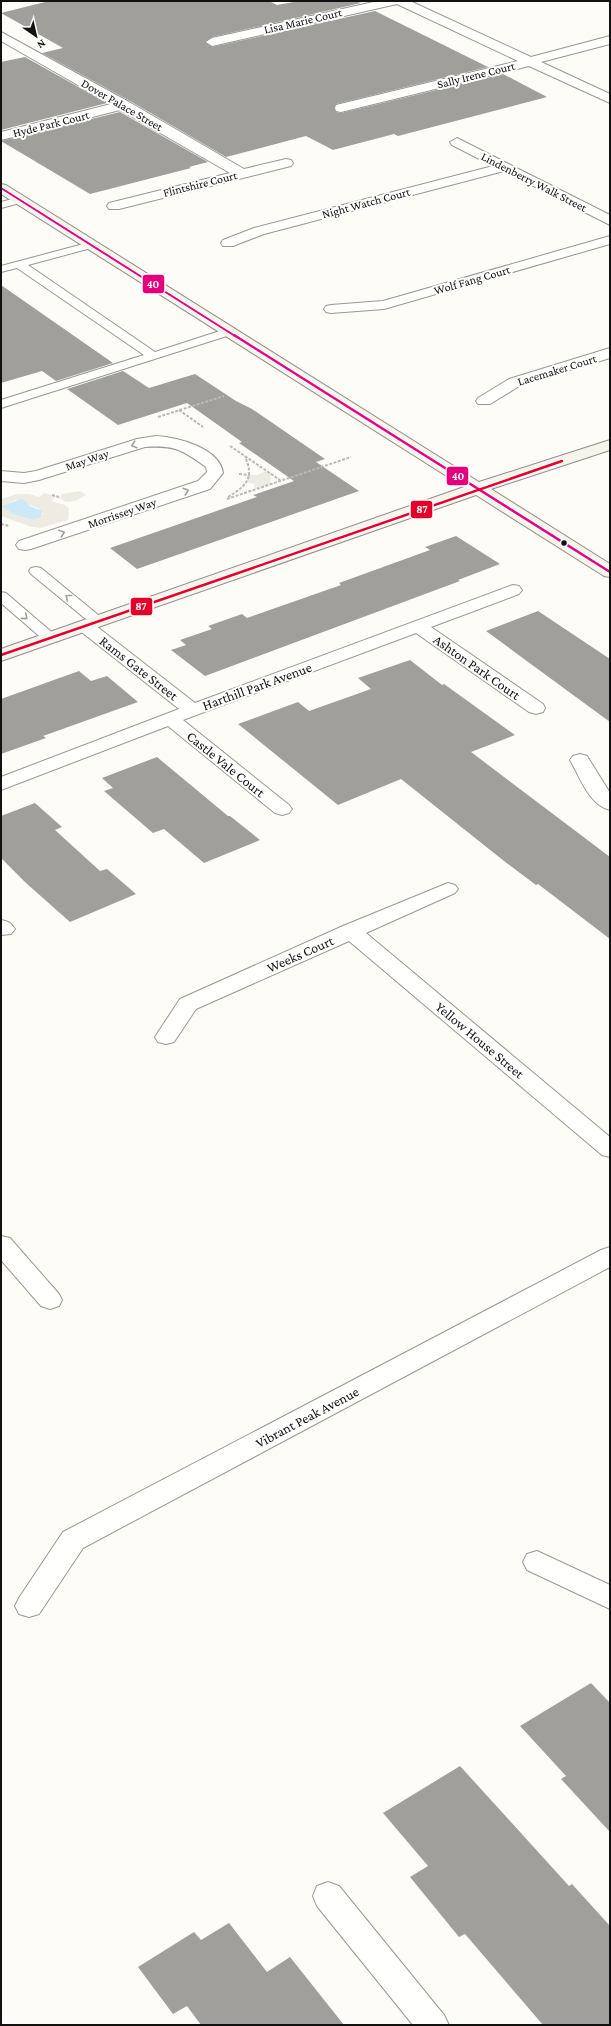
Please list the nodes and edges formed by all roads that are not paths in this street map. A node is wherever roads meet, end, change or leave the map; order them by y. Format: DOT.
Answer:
graph roads {
  1 [pos="394,1"];
  2 [pos="400,1"];
  3 [pos="1,36"];
  4 [pos="610,40"];
  5 [pos="212,42"];
  6 [pos="16,44"];
  7 [pos="1,48"];
  8 [pos="526,61"];
  9 [pos="610,99"];
  10 [pos="124,106"];
  11 [pos="341,108"];
  12 [pos="1,136"];
  13 [pos="457,142"];
  14 [pos="286,163"];
  15 [pos="505,167"];
  16 [pos="242,174"];
  17 [pos="1,188"];
  18 [pos="20,200"];
  19 [pos="1,205"];
  20 [pos="114,206"];
  21 [pos="610,221"];
  22 [pos="610,240"];
  23 [pos="228,243"];
  24 [pos="91,244"];
  25 [pos="19,264"];
  26 [pos="1,269"];
  27 [pos="331,309"];
  28 [pos="229,332"];
  29 [pos="610,353"];
  30 [pos="152,355"];
  31 [pos="484,401"];
  32 [pos="1,404"];
  33 [pos="172,441"];
  34 [pos="610,445"];
  35 [pos="1,476"];
  36 [pos="478,488"];
  37 [pos="26,545"];
  38 [pos="36,571"];
  39 [pos="610,572"];
  40 [pos="513,590"];
  41 [pos="1,596"];
  42 [pos="92,624"];
  43 [pos="418,626"];
  44 [pos="50,638"];
  45 [pos="1,655"];
  46 [pos="536,708"];
  47 [pos="193,710"];
  48 [pos="170,719"];
  49 [pos="580,760"];
  50 [pos="1,784"];
  51 [pos="610,804"];
  52 [pos="282,809"];
  53 [pos="448,889"];
  54 [pos="350,931"];
  55 [pos="166,1037"];
  56 [pos="610,1149"];
  57 [pos="1,1244"];
  58 [pos="610,1256"];
  59 [pos="50,1300"];
  60 [pos="537,1562"];
  61 [pos="610,1598"];
  62 [pos="29,1606"];
  63 [pos="328,1896"];
  64 [pos="433,2025"];
  1 -- 5 [label="street, Lisa Marie Court"];
  2 -- 8 [label="street"];
  3 -- 6 [label="street, Dover Palace Street"];
  4 -- 8 [label="street, Sally Irene Court"];
  6 -- 7 [label="street"];
  6 -- 10 [label="street, Dover Palace Street"];
  8 -- 9 [label="street"];
  8 -- 11 [label="street, Sally Irene Court"];
  10 -- 12 [label="street, Hyde Park Court"];
  10 -- 16 [label="street, Dover Palace Street"];
  13 -- 15 [label="street, Lindenberry Walk Street"];
  14 -- 16 [label="street, Flintshire Court"];
  15 -- 21 [label="street, Lindenberry Walk Street"];
  15 -- 23 [label="street, Night Watch Court"];
  16 -- 20 [label="street, Flintshire Court"];
  17 -- 18 [label="main road"];
  18 -- 19 [label="lane"];
  18 -- 24 [label="main road"];
  22 -- 27 [label="street, Wolf Fang Court"];
  24 -- 25 [label="lane"];
  24 -- 28 [label="main road"];
  25 -- 26 [label="lane"];
  25 -- 30 [label="lane"];
  28 -- 30 [label="lane"];
  28 -- 36 [label="main road"];
  29 -- 31 [label="street, Lacemaker Court"];
  30 -- 32 [label="lane"];
  33 -- 35 [label="street, May Way, one-way"];
  37 -- 33 [label="street, Morrissey Way, one-way"];
  34 -- 36 [label="main road"];
  36 -- 39 [label="main road"];
  36 -- 42 [label="main road"];
  42 -- 38 [label="lane, one-way"];
  40 -- 43 [label="street, Harthill Park Avenue"];
  41 -- 44 [label="lane, one-way"];
  42 -- 44 [label="main road"];
  42 -- 47 [label="street, Rams Gate Street"];
  43 -- 46 [label="street, Ashton Park Court"];
  43 -- 47 [label="street, Harthill Park Avenue"];
  44 -- 45 [label="main road"];
  47 -- 48 [label="street, Harthill Park Avenue"];
  48 -- 50 [label="street, Harthill Park Avenue"];
  48 -- 52 [label="street, Castle Vale Court"];
  49 -- 51 [label="street"];
  53 -- 54 [label="street, Weeks Court"];
  54 -- 55 [label="street, Weeks Court"];
  54 -- 56 [label="street, Yellow House Street"];
  57 -- 59 [label="street"];
  58 -- 62 [label="street, Vibrant Peak Avenue"];
  60 -- 61 [label="street"];
  63 -- 64 [label="street"];
}
